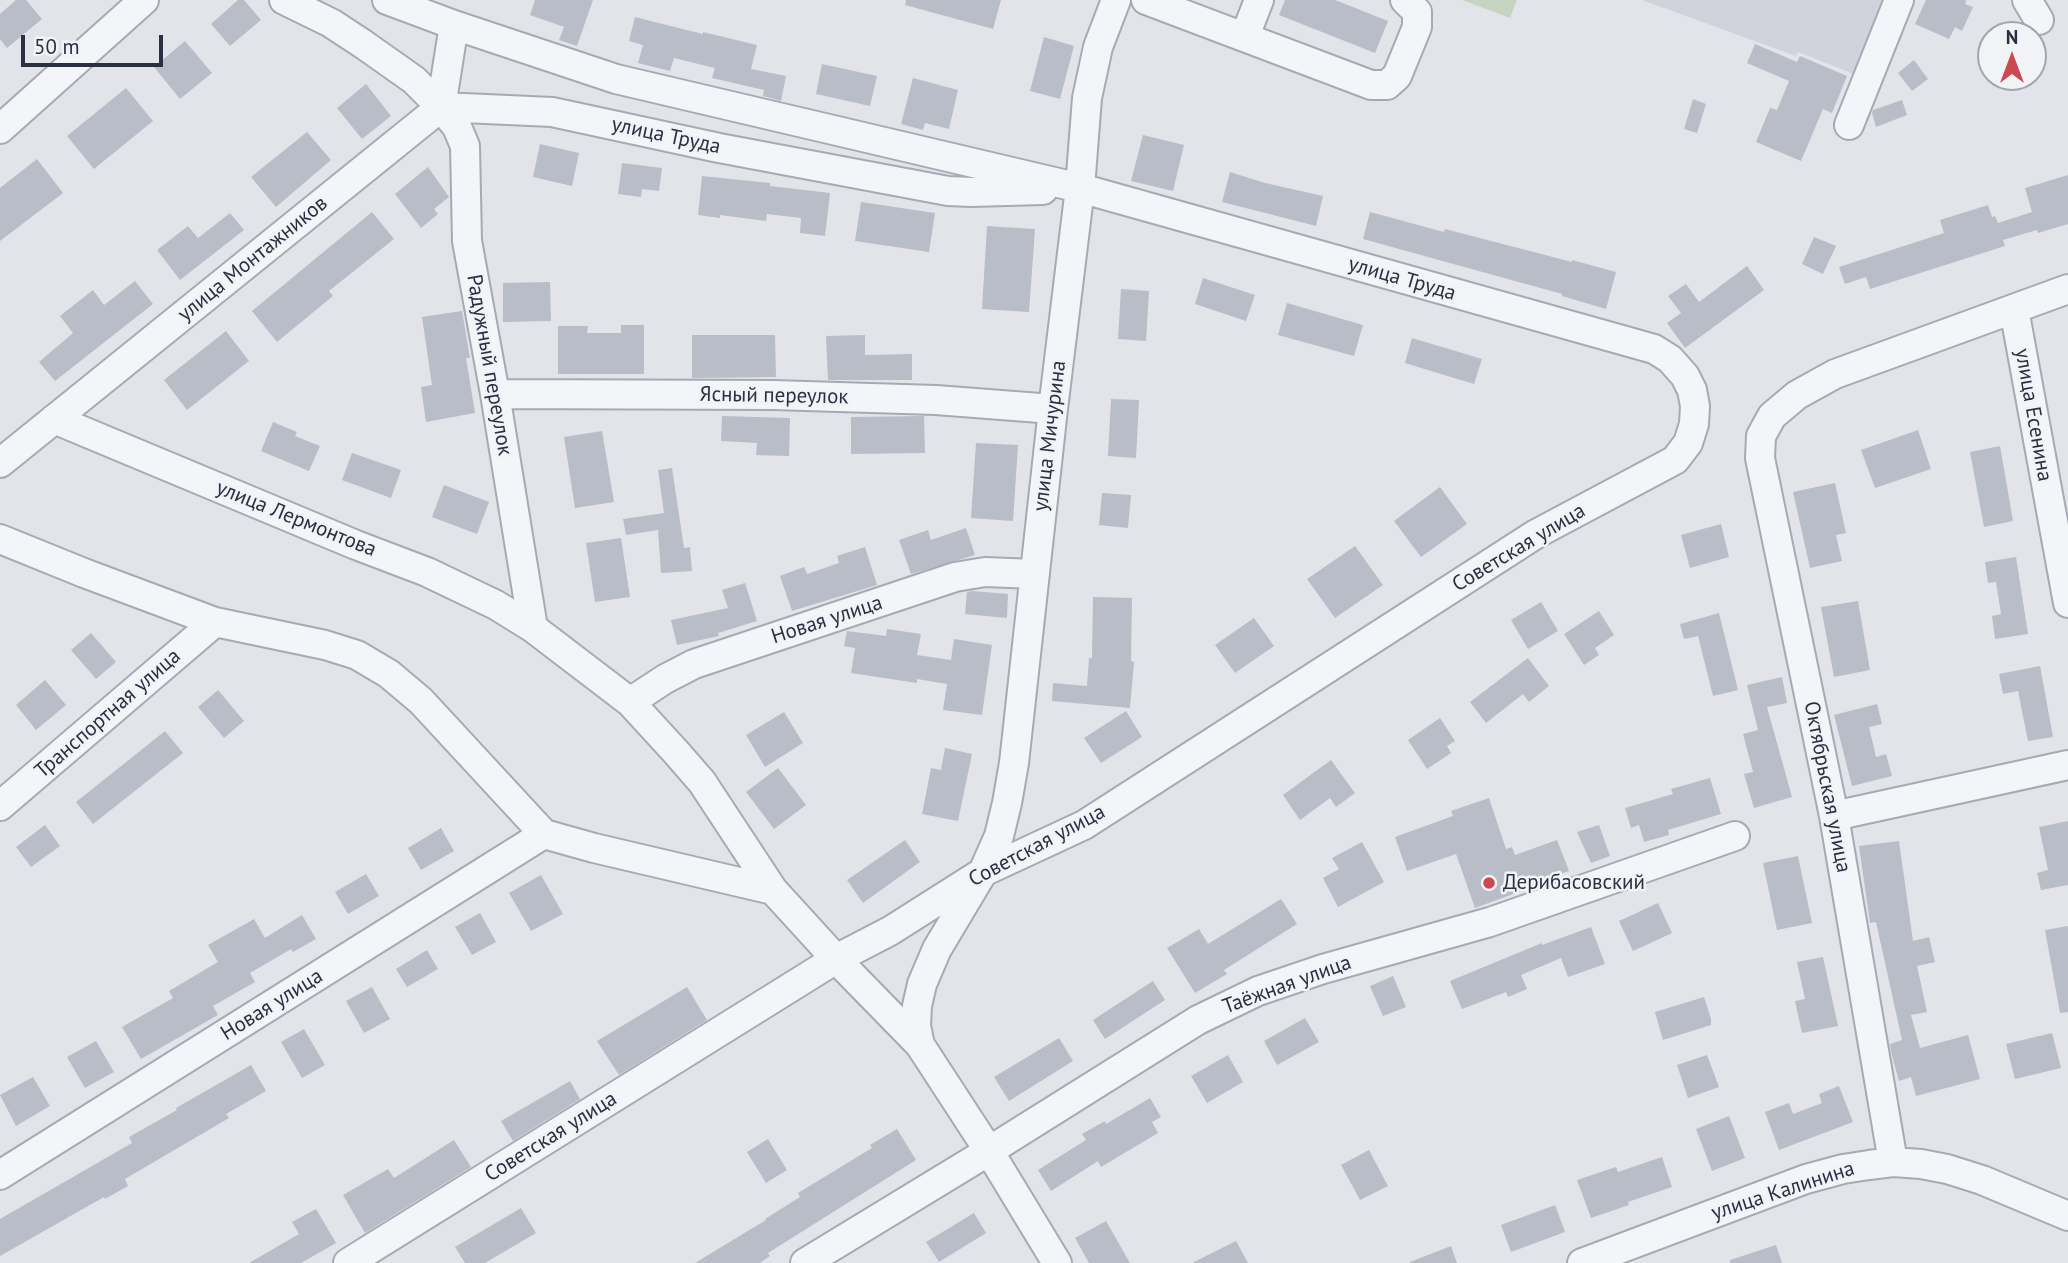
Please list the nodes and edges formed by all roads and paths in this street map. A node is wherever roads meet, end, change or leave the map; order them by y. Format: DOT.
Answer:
graph roads {
  1 [pos="144,0"];
  2 [pos="284,0"];
  3 [pos="387,0"];
  4 [pos="1116,0"];
  5 [pos="1146,0"];
  6 [pos="1259,0"];
  7 [pos="1405,0"];
  8 [pos="1899,0"];
  9 [pos="454,24"];
  10 [pos="1245,36"];
  11 [pos="441,107"];
  12 [pos="1849,125"];
  13 [pos="0,130"];
  14 [pos="1080,188"];
  15 [pos="2068,289"];
  16 [pos="2014,309"];
  17 [pos="495,394"];
  18 [pos="1695,405"];
  19 [pos="1053,409"];
  20 [pos="54,419"];
  21 [pos="0,463"];
  22 [pos="0,539"];
  23 [pos="1035,574"];
  24 [pos="2068,603"];
  25 [pos="215,622"];
  26 [pos="533,628"];
  27 [pos="630,702"];
  28 [pos="2068,765"];
  29 [pos="0,806"];
  30 [pos="1834,816"];
  31 [pos="544,834"];
  32 [pos="1735,835"];
  33 [pos="983,872"];
  34 [pos="773,890"];
  35 [pos="836,960"];
  36 [pos="920,1045"];
  37 [pos="989,1151"];
  38 [pos="1893,1162"];
  39 [pos="0,1175"];
  40 [pos="2068,1216"];
  41 [pos="348,1263"];
  42 [pos="806,1263"];
  43 [pos="1057,1263"];
  44 [pos="1581,1263"];
  1 -- 13 [label="street"];
  2 -- 11 [label="street"];
  3 -- 9 [label="street, улица Труда"];
  4 -- 14 [label="street, улица Мичурина"];
  5 -- 10 [label="street"];
  6 -- 10 [label="street"];
  7 -- 10 [label="street"];
  8 -- 12 [label="street"];
  9 -- 11 [label="street"];
  9 -- 14 [label="street, улица Труда"];
  11 -- 14 [label="street, улица Труда"];
  11 -- 17 [label="street, Радужный переулок"];
  11 -- 20 [label="street, улица Монтажников"];
  14 -- 18 [label="street, улица Труда"];
  14 -- 19 [label="street, улица Мичурина"];
  15 -- 16 [label="street"];
  16 -- 24 [label="street, улица Есенина"];
  16 -- 30 [label="street, Октябрьская улица"];
  17 -- 19 [label="street, Ясный переулок"];
  17 -- 26 [label="street, Радужный переулок"];
  18 -- 33 [label="street, Советская улица"];
  19 -- 23 [label="street, улица Мичурина"];
  20 -- 21 [label="street, улица Монтажников"];
  20 -- 26 [label="street, улица Лермонтова"];
  22 -- 25 [label="street"];
  23 -- 27 [label="street, Новая улица"];
  23 -- 33 [label="street, улица Мичурина"];
  25 -- 29 [label="street, Транспортная улица"];
  25 -- 31 [label="street"];
  26 -- 27 [label="street, улица Лермонтова"];
  27 -- 34 [label="street, улица Лермонтова"];
  28 -- 30 [label="street"];
  30 -- 38 [label="street, Октябрьская улица"];
  31 -- 34 [label="street"];
  31 -- 39 [label="street, Новая улица"];
  32 -- 37 [label="street, Таёжная улица"];
  33 -- 35 [label="street, Советская улица"];
  33 -- 36 [label="street, улица Мичурина"];
  34 -- 35 [label="street, улица Лермонтова"];
  35 -- 36 [label="street, улица Лермонтова"];
  35 -- 41 [label="street, Советская улица"];
  36 -- 37 [label="street, улица Лермонтова"];
  37 -- 42 [label="street, Таёжная улица"];
  37 -- 43 [label="street, улица Лермонтова"];
  38 -- 40 [label="street, улица Калинина"];
  38 -- 44 [label="street, улица Калинина"];
}
